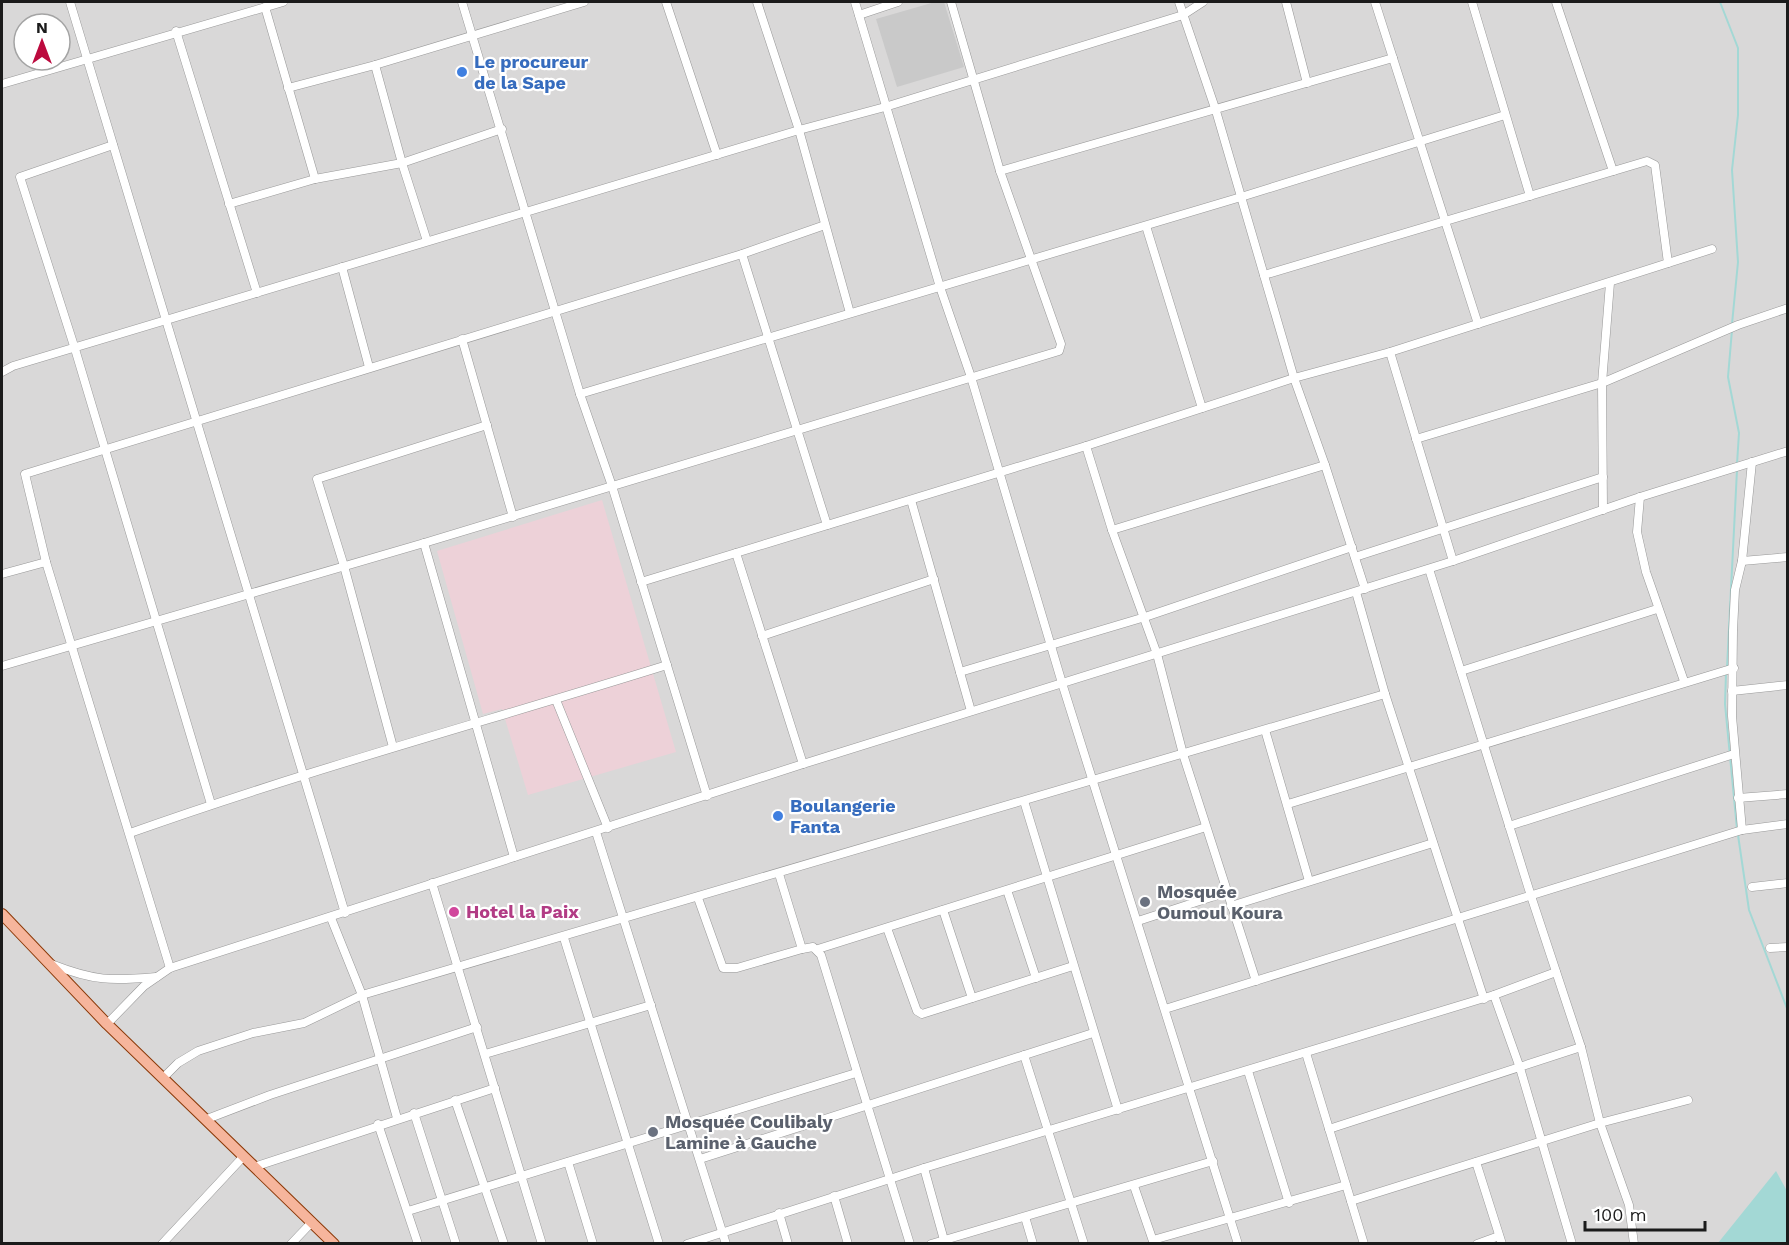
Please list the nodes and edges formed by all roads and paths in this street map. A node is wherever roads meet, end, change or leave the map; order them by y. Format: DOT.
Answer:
graph roads {
  1 [pos="70,2"];
  2 [pos="282,2"];
  3 [pos="462,2"];
  4 [pos="584,2"];
  5 [pos="666,2"];
  6 [pos="757,2"];
  7 [pos="855,2"];
  8 [pos="898,2"];
  9 [pos="951,2"];
  10 [pos="1179,2"];
  11 [pos="1203,2"];
  12 [pos="1286,2"];
  13 [pos="1376,2"];
  14 [pos="1472,2"];
  15 [pos="1556,2"];
  16 [pos="265,7"];
  17 [pos="859,15"];
  18 [pos="1183,15"];
  19 [pos="176,32"];
  20 [pos="473,36"];
  21 [pos="86,58"];
  22 [pos="1393,58"];
  23 [pos="375,65"];
  24 [pos="974,79"];
  25 [pos="1307,83"];
  26 [pos="2,84"];
  27 [pos="288,88"];
  28 [pos="885,107"];
  29 [pos="1216,111"];
  30 [pos="1505,115"];
  31 [pos="502,129"];
  32 [pos="799,130"];
  33 [pos="1421,142"];
  34 [pos="113,145"];
  35 [pos="717,155"];
  36 [pos="402,163"];
  37 [pos="1000,171"];
  38 [pos="1613,171"];
  39 [pos="315,178"];
  40 [pos="1530,196"];
  41 [pos="1241,197"];
  42 [pos="229,204"];
  43 [pos="524,212"];
  44 [pos="1446,221"];
  45 [pos="825,225"];
  46 [pos="1146,226"];
  47 [pos="428,241"];
  48 [pos="1712,249"];
  49 [pos="742,254"];
  50 [pos="1031,260"];
  51 [pos="1668,263"];
  52 [pos="342,267"];
  53 [pos="1264,275"];
  54 [pos="1610,283"];
  55 [pos="940,287"];
  56 [pos="257,293"];
  57 [pos="1788,308"];
  58 [pos="554,310"];
  59 [pos="850,313"];
  60 [pos="167,320"];
  61 [pos="1478,324"];
  62 [pos="769,338"];
  63 [pos="462,339"];
  64 [pos="75,349"];
  65 [pos="1390,352"];
  66 [pos="369,367"];
  67 [pos="2,372"];
  68 [pos="971,377"];
  69 [pos="1294,378"];
  70 [pos="1602,383"];
  71 [pos="580,394"];
  72 [pos="1202,408"];
  73 [pos="194,421"];
  74 [pos="487,425"];
  75 [pos="797,430"];
  76 [pos="1416,439"];
  77 [pos="1086,446"];
  78 [pos="104,450"];
  79 [pos="1788,451"];
  80 [pos="1752,462"];
  81 [pos="1325,465"];
  82 [pos="1000,473"];
  83 [pos="1603,477"];
  84 [pos="612,486"];
  85 [pos="1640,497"];
  86 [pos="911,500"];
  87 [pos="1603,510"];
  88 [pos="513,517"];
  89 [pos="827,525"];
  90 [pos="1443,528"];
  91 [pos="1112,530"];
  92 [pos="424,543"];
  93 [pos="1352,547"];
  94 [pos="736,553"];
  95 [pos="1355,557"];
  96 [pos="1788,557"];
  97 [pos="1453,561"];
  98 [pos="1742,561"];
  99 [pos="46,562"];
  100 [pos="344,566"];
  101 [pos="1430,569"];
  102 [pos="2,574"];
  103 [pos="934,579"];
  104 [pos="641,582"];
  105 [pos="1365,589"];
  106 [pos="1356,592"];
  107 [pos="248,594"];
  108 [pos="1657,609"];
  109 [pos="1144,617"];
  110 [pos="156,619"];
  111 [pos="762,636"];
  112 [pos="70,645"];
  113 [pos="1051,645"];
  114 [pos="1158,654"];
  115 [pos="667,665"];
  116 [pos="2,666"];
  117 [pos="1734,668"];
  118 [pos="1461,671"];
  119 [pos="960,672"];
  120 [pos="1684,681"];
  121 [pos="1062,683"];
  122 [pos="1788,685"];
  123 [pos="1732,691"];
  124 [pos="1385,694"];
  125 [pos="556,700"];
  126 [pos="971,711"];
  127 [pos="476,723"];
  128 [pos="1265,730"];
  129 [pos="1484,745"];
  130 [pos="393,747"];
  131 [pos="1183,754"];
  132 [pos="1734,754"];
  133 [pos="804,764"];
  134 [pos="1409,767"];
  135 [pos="304,776"];
  136 [pos="1094,780"];
  137 [pos="1788,794"];
  138 [pos="707,796"];
  139 [pos="1738,798"];
  140 [pos="1024,801"];
  141 [pos="211,804"];
  142 [pos="1288,804"];
  143 [pos="1788,825"];
  144 [pos="1509,826"];
  145 [pos="1206,827"];
  146 [pos="608,828"];
  147 [pos="1742,830"];
  148 [pos="596,832"];
  149 [pos="130,833"];
  150 [pos="1433,843"];
  151 [pos="1117,854"];
  152 [pos="514,857"];
  153 [pos="779,874"];
  154 [pos="1046,878"];
  155 [pos="1309,881"];
  156 [pos="432,883"];
  157 [pos="1788,883"];
  158 [pos="1752,886"];
  159 [pos="1007,890"];
  160 [pos="1227,892"];
  161 [pos="1531,896"];
  162 [pos="698,898"];
  163 [pos="1231,906"];
  164 [pos="943,910"];
  165 [pos="345,913"];
  166 [pos="2,914"];
  167 [pos="331,918"];
  168 [pos="1458,919"];
  169 [pos="624,920"];
  170 [pos="1138,921"];
  171 [pos="887,928"];
  172 [pos="564,938"];
  173 [pos="1788,947"];
  174 [pos="1770,948"];
  175 [pos="802,949"];
  176 [pos="818,949"];
  177 [pos="47,962"];
  178 [pos="1073,966"];
  179 [pos="170,968"];
  180 [pos="459,969"];
  181 [pos="1556,972"];
  182 [pos="158,977"];
  183 [pos="1036,978"];
  184 [pos="1256,981"];
  185 [pos="362,995"];
  186 [pos="1494,995"];
  187 [pos="972,998"];
  188 [pos="1484,999"];
  189 [pos="651,1005"];
  190 [pos="1166,1009"];
  191 [pos="590,1023"];
  192 [pos="107,1024"];
  193 [pos="477,1027"];
  194 [pos="1093,1033"];
  195 [pos="1581,1047"];
  196 [pos="1306,1053"];
  197 [pos="485,1054"];
  198 [pos="1024,1055"];
  199 [pos="379,1059"];
  200 [pos="1520,1068"];
  201 [pos="1248,1071"];
  202 [pos="856,1073"];
  203 [pos="163,1078"];
  204 [pos="495,1088"];
  205 [pos="1191,1089"];
  206 [pos="455,1100"];
  207 [pos="1688,1100"];
  208 [pos="866,1106"];
  209 [pos="1118,1110"];
  210 [pos="414,1113"];
  211 [pos="397,1118"];
  212 [pos="207,1119"];
  213 [pos="378,1124"];
  214 [pos="1600,1124"];
  215 [pos="689,1125"];
  216 [pos="1329,1129"];
  217 [pos="1047,1131"];
  218 [pos="1541,1143"];
  219 [pos="628,1144"];
  220 [pos="243,1157"];
  221 [pos="700,1159"];
  222 [pos="1214,1161"];
  223 [pos="568,1162"];
  224 [pos="1476,1162"];
  225 [pos="254,1167"];
  226 [pos="924,1168"];
  227 [pos="522,1176"];
  228 [pos="889,1179"];
  229 [pos="1346,1185"];
  230 [pos="1134,1186"];
  231 [pos="487,1187"];
  232 [pos="834,1196"];
  233 [pos="443,1200"];
  234 [pos="1351,1201"];
  235 [pos="1288,1203"];
  236 [pos="1071,1204"];
  237 [pos="408,1211"];
  238 [pos="779,1214"];
  239 [pos="1025,1217"];
  240 [pos="1231,1220"];
  241 [pos="312,1222"];
  242 [pos="723,1233"];
  243 [pos="944,1240"];
  244 [pos="958,1240"];
  245 [pos="1500,1240"];
  246 [pos="1154,1242"];
  247 [pos="162,1244"];
  248 [pos="291,1244"];
  249 [pos="334,1244"];
  250 [pos="418,1244"];
  251 [pos="456,1244"];
  252 [pos="504,1244"];
  253 [pos="542,1244"];
  254 [pos="593,1244"];
  255 [pos="659,1244"];
  256 [pos="687,1244"];
  257 [pos="726,1244"];
  258 [pos="788,1244"];
  259 [pos="848,1244"];
  260 [pos="910,1244"];
  261 [pos="932,1244"];
  262 [pos="1033,1244"];
  263 [pos="1084,1244"];
  264 [pos="1238,1244"];
  265 [pos="1364,1244"];
  266 [pos="1477,1244"];
  267 [pos="1572,1244"];
  268 [pos="1634,1244"];
  1 -- 21 [label="street"];
  2 -- 16 [label="street"];
  3 -- 20 [label="street"];
  4 -- 20 [label="street"];
  5 -- 35 [label="street"];
  6 -- 32 [label="street"];
  7 -- 17 [label="street"];
  8 -- 17 [label="street"];
  9 -- 24 [label="street"];
  10 -- 18 [label="street"];
  11 -- 18 [label="street"];
  12 -- 25 [label="street"];
  13 -- 22 [label="street"];
  14 -- 30 [label="street"];
  15 -- 38 [label="street"];
  16 -- 19 [label="street"];
  16 -- 27 [label="street"];
  17 -- 28 [label="street"];
  18 -- 24 [label="street"];
  18 -- 29 [label="street"];
  19 -- 21 [label="street"];
  19 -- 42 [label="street"];
  20 -- 23 [label="street"];
  20 -- 31 [label="street"];
  21 -- 26 [label="street"];
  21 -- 34 [label="street"];
  22 -- 25 [label="street"];
  22 -- 33 [label="street"];
  23 -- 27 [label="street"];
  23 -- 36 [label="street"];
  24 -- 28 [label="street"];
  24 -- 37 [label="street"];
  25 -- 29 [label="street"];
  27 -- 39 [label="street"];
  28 -- 32 [label="street"];
  28 -- 55 [label="street"];
  29 -- 37 [label="street"];
  29 -- 41 [label="street"];
  30 -- 33 [label="street"];
  30 -- 40 [label="street"];
  31 -- 36 [label="street"];
  31 -- 43 [label="street"];
  32 -- 35 [label="street"];
  32 -- 45 [label="street"];
  33 -- 41 [label="street"];
  33 -- 44 [label="street"];
  34 -- 60 [label="street"];
  34 -- 64 [label="street"];
  35 -- 43 [label="street"];
  36 -- 39 [label="street"];
  36 -- 47 [label="street"];
  37 -- 50 [label="street"];
  38 -- 40 [label="street"];
  38 -- 51 [label="street"];
  39 -- 42 [label="street"];
  40 -- 44 [label="street"];
  41 -- 46 [label="street"];
  41 -- 53 [label="street"];
  42 -- 56 [label="street"];
  43 -- 47 [label="street"];
  43 -- 58 [label="street"];
  44 -- 53 [label="street"];
  44 -- 61 [label="street"];
  45 -- 49 [label="street"];
  45 -- 59 [label="street"];
  46 -- 50 [label="street"];
  46 -- 72 [label="street"];
  47 -- 52 [label="street"];
  48 -- 51 [label="street"];
  49 -- 58 [label="street"];
  49 -- 62 [label="street"];
  50 -- 55 [label="street"];
  50 -- 68 [label="street"];
  51 -- 54 [label="street"];
  52 -- 56 [label="street"];
  52 -- 66 [label="street"];
  53 -- 69 [label="street"];
  54 -- 61 [label="street"];
  54 -- 70 [label="street"];
  55 -- 59 [label="street"];
  55 -- 68 [label="street"];
  56 -- 60 [label="street"];
  57 -- 70 [label="street"];
  58 -- 63 [label="street"];
  58 -- 71 [label="street"];
  59 -- 62 [label="street"];
  60 -- 64 [label="street"];
  60 -- 73 [label="street"];
  61 -- 65 [label="street"];
  62 -- 71 [label="street"];
  62 -- 75 [label="street"];
  63 -- 66 [label="street"];
  63 -- 74 [label="street"];
  64 -- 67 [label="street"];
  64 -- 78 [label="street"];
  65 -- 69 [label="street"];
  65 -- 76 [label="street"];
  66 -- 73 [label="street"];
  68 -- 75 [label="street"];
  68 -- 82 [label="street"];
  69 -- 72 [label="street"];
  69 -- 81 [label="street"];
  70 -- 76 [label="street"];
  70 -- 83 [label="street"];
  71 -- 84 [label="street"];
  72 -- 77 [label="street"];
  73 -- 78 [label="street"];
  73 -- 107 [label="street"];
  74 -- 88 [label="street"];
  74 -- 100 [label="street"];
  75 -- 84 [label="street"];
  75 -- 89 [label="street"];
  76 -- 90 [label="street"];
  77 -- 82 [label="street"];
  77 -- 91 [label="street"];
  78 -- 99 [label="street"];
  78 -- 110 [label="street"];
  79 -- 80 [label="street"];
  80 -- 85 [label="street"];
  80 -- 98 [label="street"];
  81 -- 91 [label="street"];
  81 -- 93 [label="street"];
  82 -- 86 [label="street"];
  82 -- 113 [label="street"];
  83 -- 87 [label="street"];
  83 -- 90 [label="street"];
  84 -- 88 [label="street"];
  84 -- 104 [label="street"];
  85 -- 87 [label="street"];
  85 -- 108 [label="street"];
  86 -- 89 [label="street"];
  86 -- 103 [label="street"];
  87 -- 97 [label="street"];
  88 -- 92 [label="street"];
  89 -- 94 [label="street"];
  90 -- 95 [label="street"];
  90 -- 97 [label="street"];
  91 -- 109 [label="street"];
  92 -- 100 [label="street"];
  92 -- 127 [label="street"];
  93 -- 95 [label="street"];
  93 -- 109 [label="street"];
  94 -- 104 [label="street"];
  94 -- 111 [label="street"];
  95 -- 105 [label="street"];
  96 -- 98 [label="street"];
  97 -- 101 [label="street"];
  98 -- 117 [label="street"];
  99 -- 102 [label="street"];
  99 -- 112 [label="street"];
  100 -- 107 [label="street"];
  100 -- 130 [label="street"];
  101 -- 105 [label="street"];
  101 -- 118 [label="street"];
  103 -- 111 [label="street"];
  103 -- 119 [label="street"];
  104 -- 115 [label="street"];
  105 -- 106 [label="street"];
  106 -- 114 [label="street"];
  106 -- 124 [label="street"];
  107 -- 110 [label="street"];
  107 -- 135 [label="street"];
  108 -- 118 [label="street"];
  108 -- 120 [label="street"];
  109 -- 113 [label="street"];
  109 -- 114 [label="street"];
  110 -- 112 [label="street"];
  110 -- 141 [label="street"];
  111 -- 133 [label="street"];
  112 -- 116 [label="street"];
  112 -- 149 [label="street"];
  113 -- 119 [label="street"];
  113 -- 121 [label="street"];
  114 -- 121 [label="street"];
  114 -- 131 [label="street"];
  115 -- 125 [label="street"];
  115 -- 138 [label="street"];
  117 -- 120 [label="street"];
  117 -- 123 [label="street"];
  118 -- 129 [label="street"];
  119 -- 126 [label="street"];
  120 -- 129 [label="street"];
  121 -- 126 [label="street"];
  121 -- 136 [label="street"];
  122 -- 123 [label="street"];
  123 -- 132 [label="street"];
  124 -- 128 [label="street"];
  124 -- 134 [label="street"];
  125 -- 127 [label="street"];
  125 -- 146 [label="street"];
  126 -- 133 [label="street"];
  127 -- 130 [label="street"];
  127 -- 152 [label="street"];
  128 -- 131 [label="street"];
  128 -- 142 [label="street"];
  129 -- 134 [label="street"];
  129 -- 144 [label="street"];
  130 -- 135 [label="street"];
  131 -- 136 [label="street"];
  131 -- 145 [label="street"];
  132 -- 139 [label="street"];
  132 -- 144 [label="street"];
  133 -- 138 [label="street"];
  134 -- 142 [label="street"];
  134 -- 150 [label="street"];
  135 -- 141 [label="street"];
  135 -- 165 [label="street"];
  136 -- 140 [label="street"];
  136 -- 151 [label="street"];
  137 -- 139 [label="street"];
  138 -- 146 [label="street"];
  139 -- 147 [label="street"];
  140 -- 153 [label="street"];
  140 -- 154 [label="street"];
  141 -- 149 [label="street"];
  142 -- 155 [label="street"];
  143 -- 147 [label="street"];
  144 -- 161 [label="street"];
  145 -- 151 [label="street"];
  145 -- 160 [label="street"];
  146 -- 148 [label="street"];
  147 -- 161 [label="street"];
  148 -- 152 [label="street"];
  148 -- 169 [label="street"];
  149 -- 179 [label="street"];
  150 -- 155 [label="street"];
  150 -- 168 [label="street"];
  151 -- 154 [label="street"];
  151 -- 170 [label="street"];
  152 -- 156 [label="street"];
  153 -- 162 [label="street"];
  153 -- 175 [label="street"];
  154 -- 159 [label="street"];
  154 -- 178 [label="street"];
  155 -- 163 [label="street"];
  156 -- 165 [label="street"];
  156 -- 180 [label="street"];
  157 -- 158 [label="street"];
  159 -- 164 [label="street"];
  159 -- 183 [label="street"];
  160 -- 163 [label="street"];
  160 -- 170 [label="street"];
  161 -- 168 [label="street"];
  161 -- 181 [label="street"];
  162 -- 169 [label="street"];
  162 -- 175 [label="street"];
  163 -- 184 [label="street"];
  164 -- 171 [label="street"];
  164 -- 187 [label="street"];
  165 -- 167 [label="street"];
  166 -- 177 [label="main road"];
  167 -- 179 [label="street"];
  167 -- 185 [label="street"];
  168 -- 184 [label="street"];
  168 -- 188 [label="street"];
  169 -- 172 [label="street"];
  169 -- 189 [label="street"];
  170 -- 190 [label="street"];
  171 -- 176 [label="street"];
  171 -- 187 [label="street"];
  172 -- 180 [label="street"];
  172 -- 191 [label="street"];
  173 -- 174 [label="street"];
  175 -- 176 [label="street"];
  176 -- 202 [label="street"];
  177 -- 182 [label="street"];
  177 -- 192 [label="main road"];
  178 -- 183 [label="street"];
  178 -- 194 [label="street"];
  179 -- 182 [label="street"];
  180 -- 185 [label="street"];
  180 -- 193 [label="street"];
  181 -- 186 [label="street"];
  181 -- 195 [label="street"];
  182 -- 192 [label="street"];
  183 -- 187 [label="street"];
  184 -- 190 [label="street"];
  185 -- 199 [label="street"];
  185 -- 203 [label="street"];
  186 -- 188 [label="street"];
  186 -- 200 [label="street"];
  188 -- 196 [label="street"];
  189 -- 191 [label="street"];
  189 -- 215 [label="street"];
  190 -- 205 [label="street"];
  191 -- 197 [label="street"];
  191 -- 219 [label="street"];
  192 -- 203 [label="main road"];
  193 -- 197 [label="street"];
  193 -- 199 [label="street"];
  194 -- 198 [label="street"];
  194 -- 209 [label="street"];
  195 -- 200 [label="street"];
  195 -- 214 [label="street"];
  196 -- 201 [label="street"];
  196 -- 216 [label="street"];
  197 -- 204 [label="street"];
  198 -- 208 [label="street"];
  198 -- 217 [label="street"];
  199 -- 211 [label="street"];
  199 -- 212 [label="street"];
  200 -- 216 [label="street"];
  200 -- 218 [label="street"];
  201 -- 205 [label="street"];
  201 -- 235 [label="street"];
  202 -- 208 [label="street"];
  202 -- 215 [label="street"];
  203 -- 212 [label="main road"];
  204 -- 206 [label="street"];
  204 -- 227 [label="street"];
  205 -- 209 [label="street"];
  205 -- 222 [label="street"];
  206 -- 210 [label="street"];
  206 -- 231 [label="street"];
  207 -- 214 [label="street"];
  208 -- 221 [label="street"];
  208 -- 228 [label="street"];
  209 -- 217 [label="street"];
  210 -- 211 [label="street"];
  210 -- 233 [label="street"];
  211 -- 213 [label="street"];
  212 -- 220 [label="main road"];
  213 -- 225 [label="street"];
  213 -- 237 [label="street"];
  214 -- 218 [label="street"];
  214 -- 268 [label="street"];
  215 -- 219 [label="street"];
  215 -- 221 [label="street"];
  216 -- 229 [label="street"];
  217 -- 226 [label="street"];
  217 -- 236 [label="street"];
  218 -- 224 [label="street"];
  218 -- 267 [label="street"];
  219 -- 223 [label="street"];
  219 -- 255 [label="street"];
  220 -- 225 [label="main road"];
  220 -- 247 [label="street"];
  221 -- 242 [label="street"];
  222 -- 230 [label="street"];
  222 -- 240 [label="street"];
  223 -- 227 [label="street"];
  223 -- 254 [label="street"];
  224 -- 234 [label="street"];
  224 -- 245 [label="street"];
  225 -- 241 [label="main road"];
  226 -- 228 [label="street"];
  226 -- 243 [label="street"];
  227 -- 231 [label="street"];
  227 -- 253 [label="street"];
  228 -- 232 [label="street"];
  228 -- 260 [label="street"];
  229 -- 234 [label="street"];
  229 -- 235 [label="street"];
  230 -- 236 [label="street"];
  230 -- 246 [label="street"];
  231 -- 233 [label="street"];
  231 -- 252 [label="street"];
  232 -- 238 [label="street"];
  232 -- 259 [label="street"];
  233 -- 237 [label="street"];
  233 -- 251 [label="street"];
  234 -- 265 [label="street"];
  235 -- 240 [label="street"];
  236 -- 239 [label="street"];
  236 -- 263 [label="street"];
  237 -- 250 [label="street"];
  238 -- 242 [label="street"];
  238 -- 258 [label="street"];
  239 -- 244 [label="street"];
  239 -- 262 [label="street"];
  240 -- 246 [label="street"];
  240 -- 264 [label="street"];
  241 -- 248 [label="street"];
  241 -- 249 [label="main road"];
  242 -- 256 [label="street"];
  242 -- 257 [label="street"];
  243 -- 244 [label="street"];
  243 -- 261 [label="street"];
  245 -- 266 [label="street"];
}
